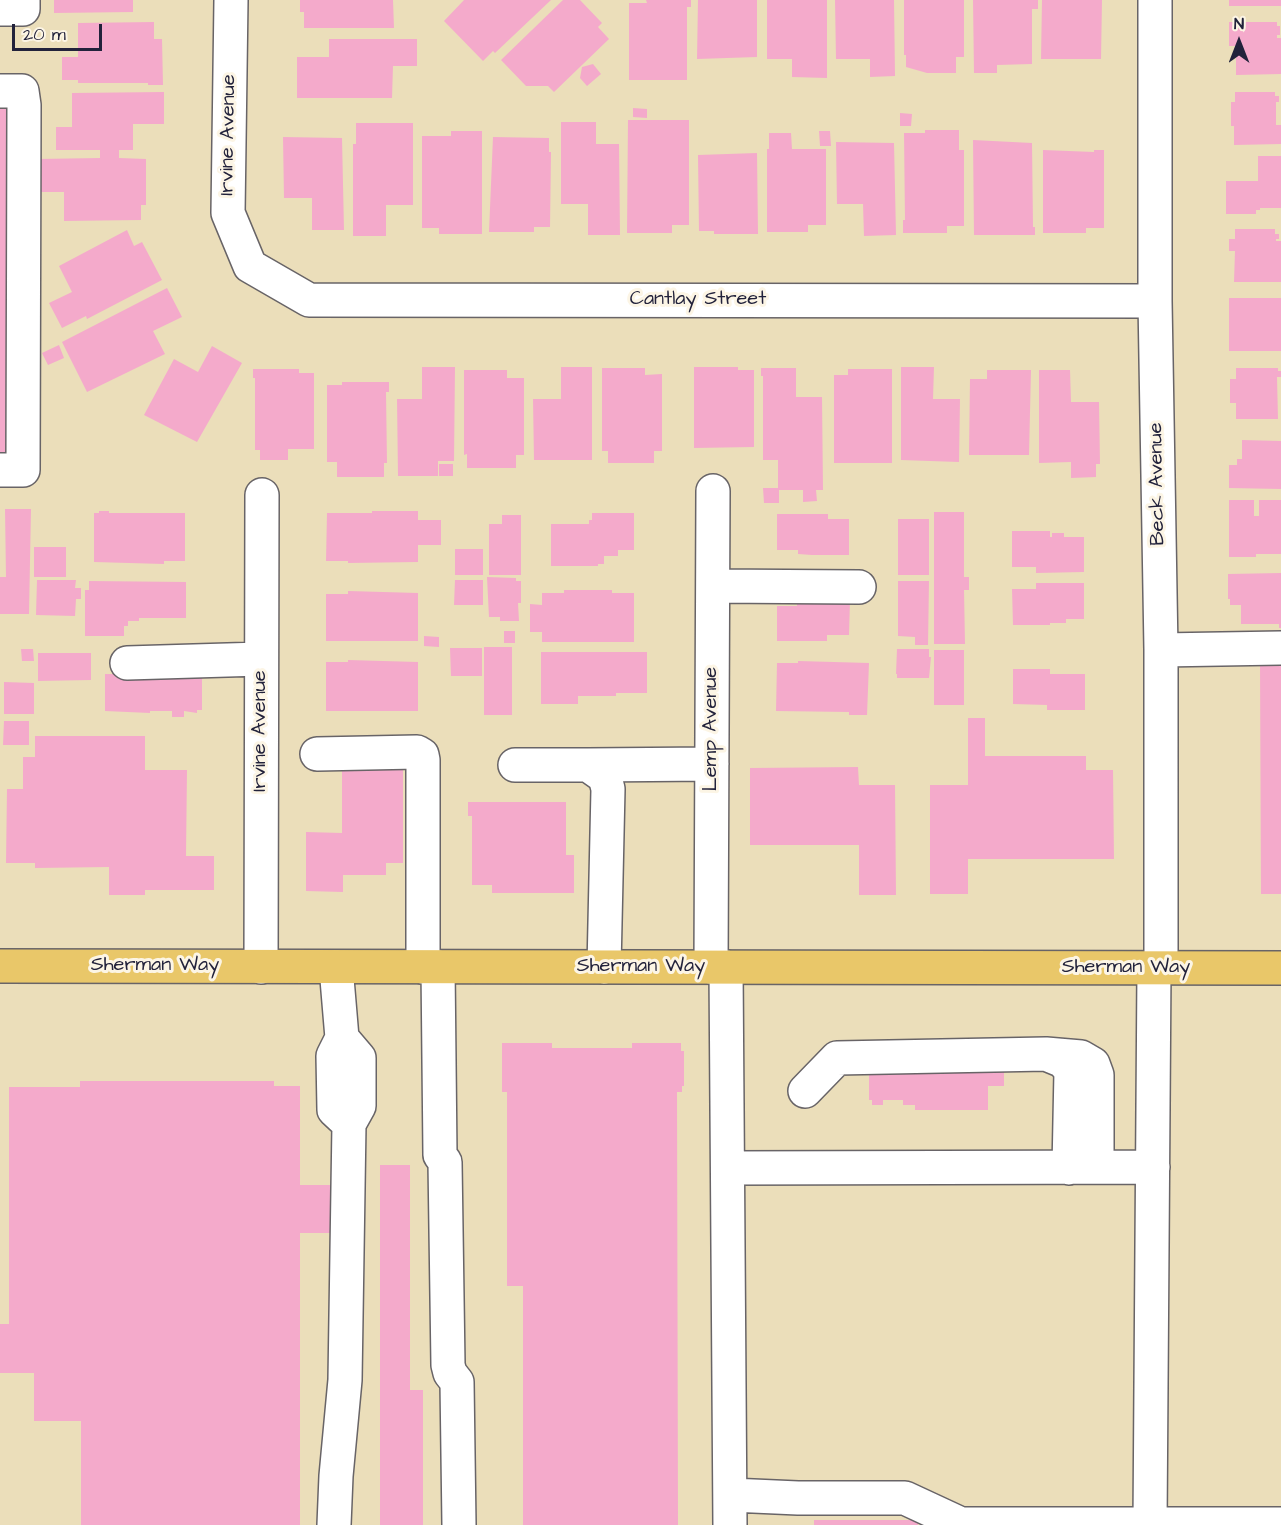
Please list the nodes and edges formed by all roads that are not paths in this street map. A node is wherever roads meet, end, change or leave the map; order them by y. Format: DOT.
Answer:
graph roads {
  1 [pos="23,0"];
  2 [pos="231,0"];
  3 [pos="1155,0"];
  4 [pos="0,9"];
  5 [pos="0,91"];
  6 [pos="250,266"];
  7 [pos="1155,301"];
  8 [pos="0,470"];
  9 [pos="713,491"];
  10 [pos="262,495"];
  11 [pos="713,586"];
  12 [pos="859,588"];
  13 [pos="1281,648"];
  14 [pos="1161,650"];
  15 [pos="261,659"];
  16 [pos="127,663"];
  17 [pos="317,754"];
  18 [pos="515,765"];
  19 [pos="588,765"];
  20 [pos="712,765"];
  21 [pos="0,966"];
  22 [pos="261,967"];
  23 [pos="336,967"];
  24 [pos="430,967"];
  25 [pos="604,967"];
  26 [pos="718,967"];
  27 [pos="1158,968"];
  28 [pos="1281,968"];
  29 [pos="805,1091"];
  30 [pos="1083,1167"];
  31 [pos="1153,1167"];
  32 [pos="728,1168"];
  33 [pos="731,1510"];
  34 [pos="1150,1524"];
  35 [pos="1281,1524"];
  36 [pos="334,1525"];
  37 [pos="459,1525"];
  1 -- 4 [label="street"];
  2 -- 6 [label="street, Irvine Avenue"];
  3 -- 7 [label="street, Beck Avenue"];
  5 -- 8 [label="street"];
  6 -- 7 [label="street, Cantlay Street"];
  7 -- 14 [label="street, Beck Avenue"];
  9 -- 11 [label="street, Lemp Avenue"];
  10 -- 15 [label="street, Irvine Avenue"];
  11 -- 12 [label="street"];
  11 -- 20 [label="street, Lemp Avenue"];
  13 -- 14 [label="street"];
  14 -- 27 [label="street, Beck Avenue"];
  15 -- 16 [label="street"];
  15 -- 22 [label="street, Irvine Avenue"];
  17 -- 24 [label="street"];
  18 -- 19 [label="street"];
  19 -- 20 [label="street"];
  19 -- 25 [label="street"];
  20 -- 26 [label="street, Lemp Avenue"];
  21 -- 22 [label="main road, Sherman Way"];
  22 -- 23 [label="main road, Sherman Way"];
  23 -- 24 [label="main road, Sherman Way"];
  23 -- 36 [label="street"];
  24 -- 25 [label="main road, Sherman Way"];
  24 -- 37 [label="street"];
  25 -- 26 [label="main road, Sherman Way"];
  26 -- 27 [label="main road, Sherman Way"];
  26 -- 32 [label="street, Lemp Avenue"];
  27 -- 28 [label="main road, Sherman Way"];
  27 -- 31 [label="street, Beck Avenue"];
  29 -- 30 [label="street"];
  30 -- 31 [label="street"];
  30 -- 32 [label="street"];
  31 -- 34 [label="street, Beck Avenue"];
  32 -- 33 [label="street, Lemp Avenue"];
  33 -- 34 [label="street"];
  34 -- 35 [label="street"];
}
